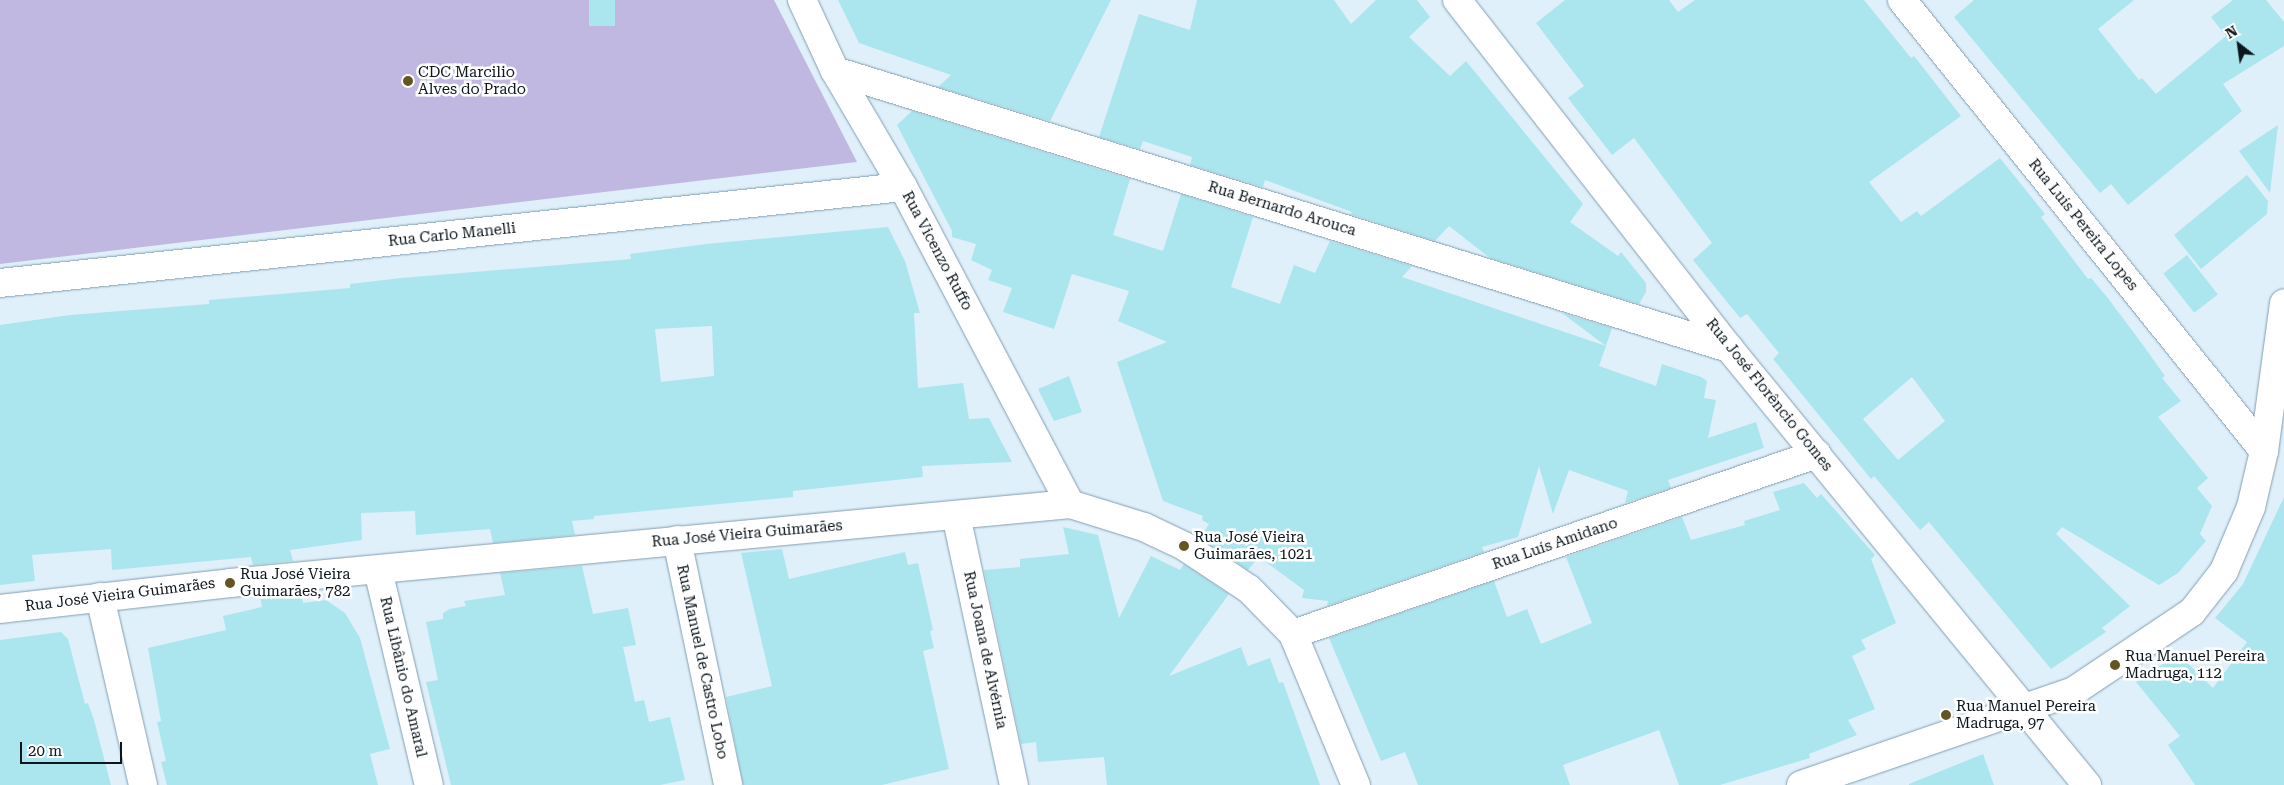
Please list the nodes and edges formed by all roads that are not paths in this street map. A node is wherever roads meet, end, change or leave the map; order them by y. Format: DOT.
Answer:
graph roads {
  1 [pos="802,0"];
  2 [pos="1457,0"];
  3 [pos="1902,0"];
  4 [pos="835,71"];
  5 [pos="903,188"];
  6 [pos="0,283"];
  7 [pos="2284,303"];
  8 [pos="1729,348"];
  9 [pos="2264,451"];
  10 [pos="1817,454"];
  11 [pos="1070,504"];
  12 [pos="956,515"];
  13 [pos="677,540"];
  14 [pos="378,570"];
  15 [pos="100,597"];
  16 [pos="0,610"];
  17 [pos="1294,634"];
  18 [pos="2026,708"];
  19 [pos="143,785"];
  20 [pos="429,785"];
  21 [pos="728,785"];
  22 [pos="1014,785"];
  23 [pos="1356,785"];
  24 [pos="1801,785"];
  25 [pos="2087,785"];
  1 -- 4 [label="street, Rua Vicenzo Ruffo"];
  2 -- 8 [label="street, Rua José Florêncio Gomes"];
  3 -- 9 [label="street, Rua Luís Pereira Lopes"];
  4 -- 5 [label="street, Rua Vicenzo Ruffo"];
  4 -- 8 [label="street, Rua Bernardo Arouca"];
  5 -- 6 [label="street, Rua Carlo Manelli"];
  5 -- 11 [label="street, Rua Vicenzo Ruffo"];
  7 -- 9 [label="street"];
  8 -- 10 [label="street, Rua José Florêncio Gomes"];
  9 -- 18 [label="street"];
  10 -- 17 [label="street, Rua Luís Amidano"];
  10 -- 18 [label="street, Rua José Florêncio Gomes"];
  11 -- 12 [label="street, Rua José Vieira Guimarães"];
  11 -- 17 [label="street, Rua José Vieira Guimarães"];
  12 -- 13 [label="street, Rua José Vieira Guimarães"];
  12 -- 22 [label="street, Rua Joana de Alvérnia"];
  13 -- 14 [label="street, Rua José Vieira Guimarães"];
  13 -- 21 [label="street, Rua Manuel de Castro Lobo"];
  14 -- 15 [label="street, Rua José Vieira Guimarães"];
  14 -- 20 [label="street, Rua Libânio do Amaral"];
  15 -- 16 [label="street, Rua José Vieira Guimarães"];
  15 -- 19 [label="street"];
  17 -- 23 [label="street, Rua José Vieira Guimarães"];
  18 -- 24 [label="street"];
  18 -- 25 [label="street, Rua José Florêncio Gomes"];
}
